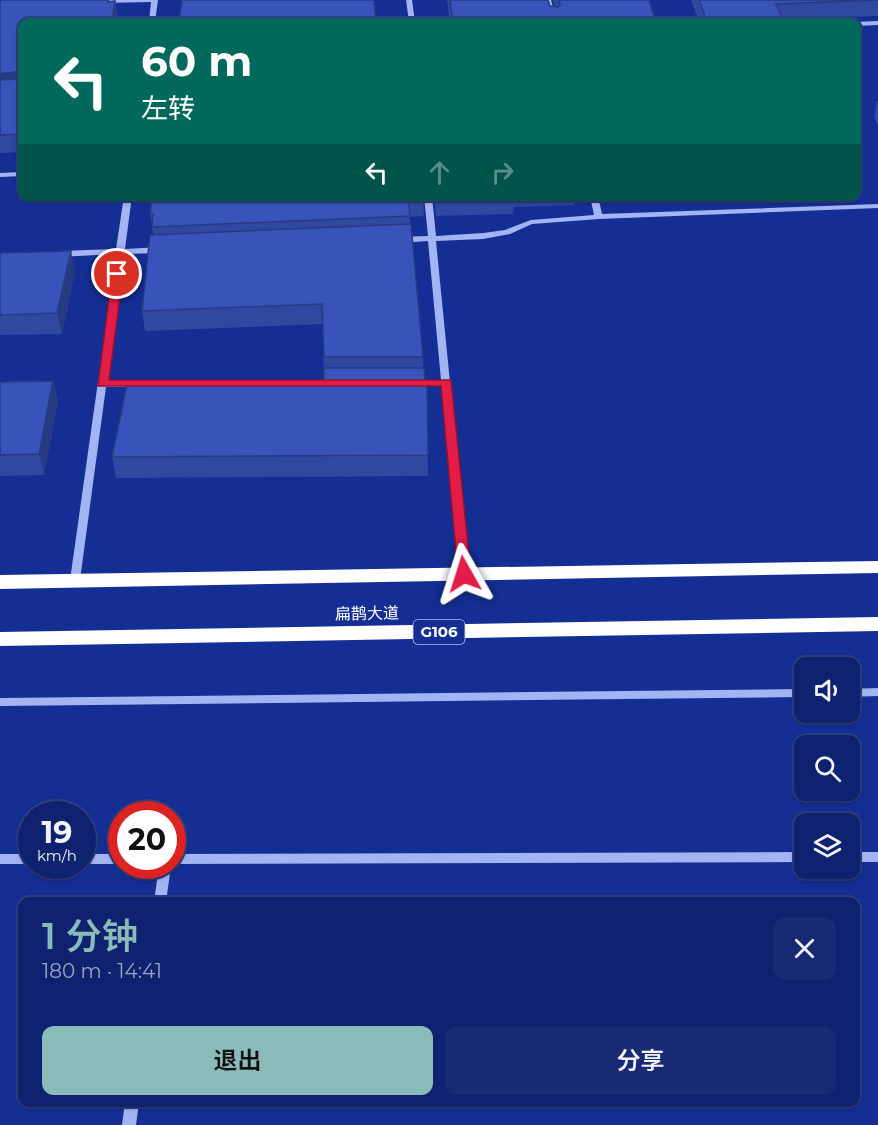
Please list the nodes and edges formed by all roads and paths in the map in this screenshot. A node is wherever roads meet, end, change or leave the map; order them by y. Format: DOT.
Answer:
graph roads {
  1 [pos="153,0"];
  2 [pos="410,0"];
  3 [pos="548,0"];
  4 [pos="93,2"];
  5 [pos="152,18"];
  6 [pos="412,18"];
  7 [pos="553,18"];
  8 [pos="878,23"];
  9 [pos="861,24"];
  10 [pos="18,174"];
  11 [pos="0,175"];
  12 [pos="127,201"];
  13 [pos="429,201"];
  14 [pos="595,201"];
  15 [pos="878,206"];
  16 [pos="598,217"];
  17 [pos="433,239"];
  18 [pos="386,241"];
  19 [pos="167,250"];
  20 [pos="120,252"];
  21 [pos="44,255"];
  22 [pos="351,383"];
  23 [pos="399,383"];
  24 [pos="446,383"];
  25 [pos="103,384"];
  26 [pos="878,567"];
  27 [pos="464,574"];
  28 [pos="75,580"];
  29 [pos="0,582"];
  30 [pos="878,624"];
  31 [pos="0,639"];
  32 [pos="878,692"];
  33 [pos="794,693"];
  34 [pos="860,693"];
  35 [pos="0,702"];
  36 [pos="794,857"];
  37 [pos="860,857"];
  38 [pos="878,857"];
  39 [pos="0,859"];
  40 [pos="18,859"];
  41 [pos="186,859"];
  42 [pos="163,879"];
  43 [pos="161,897"];
  44 [pos="131,1107"];
  45 [pos="129,1125"];
  1 -- 4 [label="street"];
  1 -- 5 [label="street"];
  2 -- 6 [label="street"];
  3 -- 7 [label="street"];
  8 -- 9 [label="street"];
  10 -- 11 [label="street"];
  12 -- 20 [label="street"];
  13 -- 17 [label="street"];
  14 -- 16 [label="street"];
  15 -- 16 [label="street"];
  16 -- 17 [label="street"];
  17 -- 18 [label="street"];
  17 -- 24 [label="street"];
  19 -- 20 [label="street"];
  20 -- 21 [label="street"];
  20 -- 25 [label="street"];
  22 -- 25 [label="street"];
  23 -- 24 [label="street"];
  24 -- 27 [label="street"];
  25 -- 28 [label="street"];
  26 -- 27 [label="highway"];
  27 -- 28 [label="highway"];
  28 -- 29 [label="highway"];
  30 -- 31 [label="highway, 扁鹊大道 / G106"];
  32 -- 34 [label="street"];
  33 -- 35 [label="street"];
  36 -- 41 [label="street"];
  37 -- 38 [label="street"];
  39 -- 40 [label="street"];
  42 -- 43 [label="street"];
  44 -- 45 [label="street"];
}
